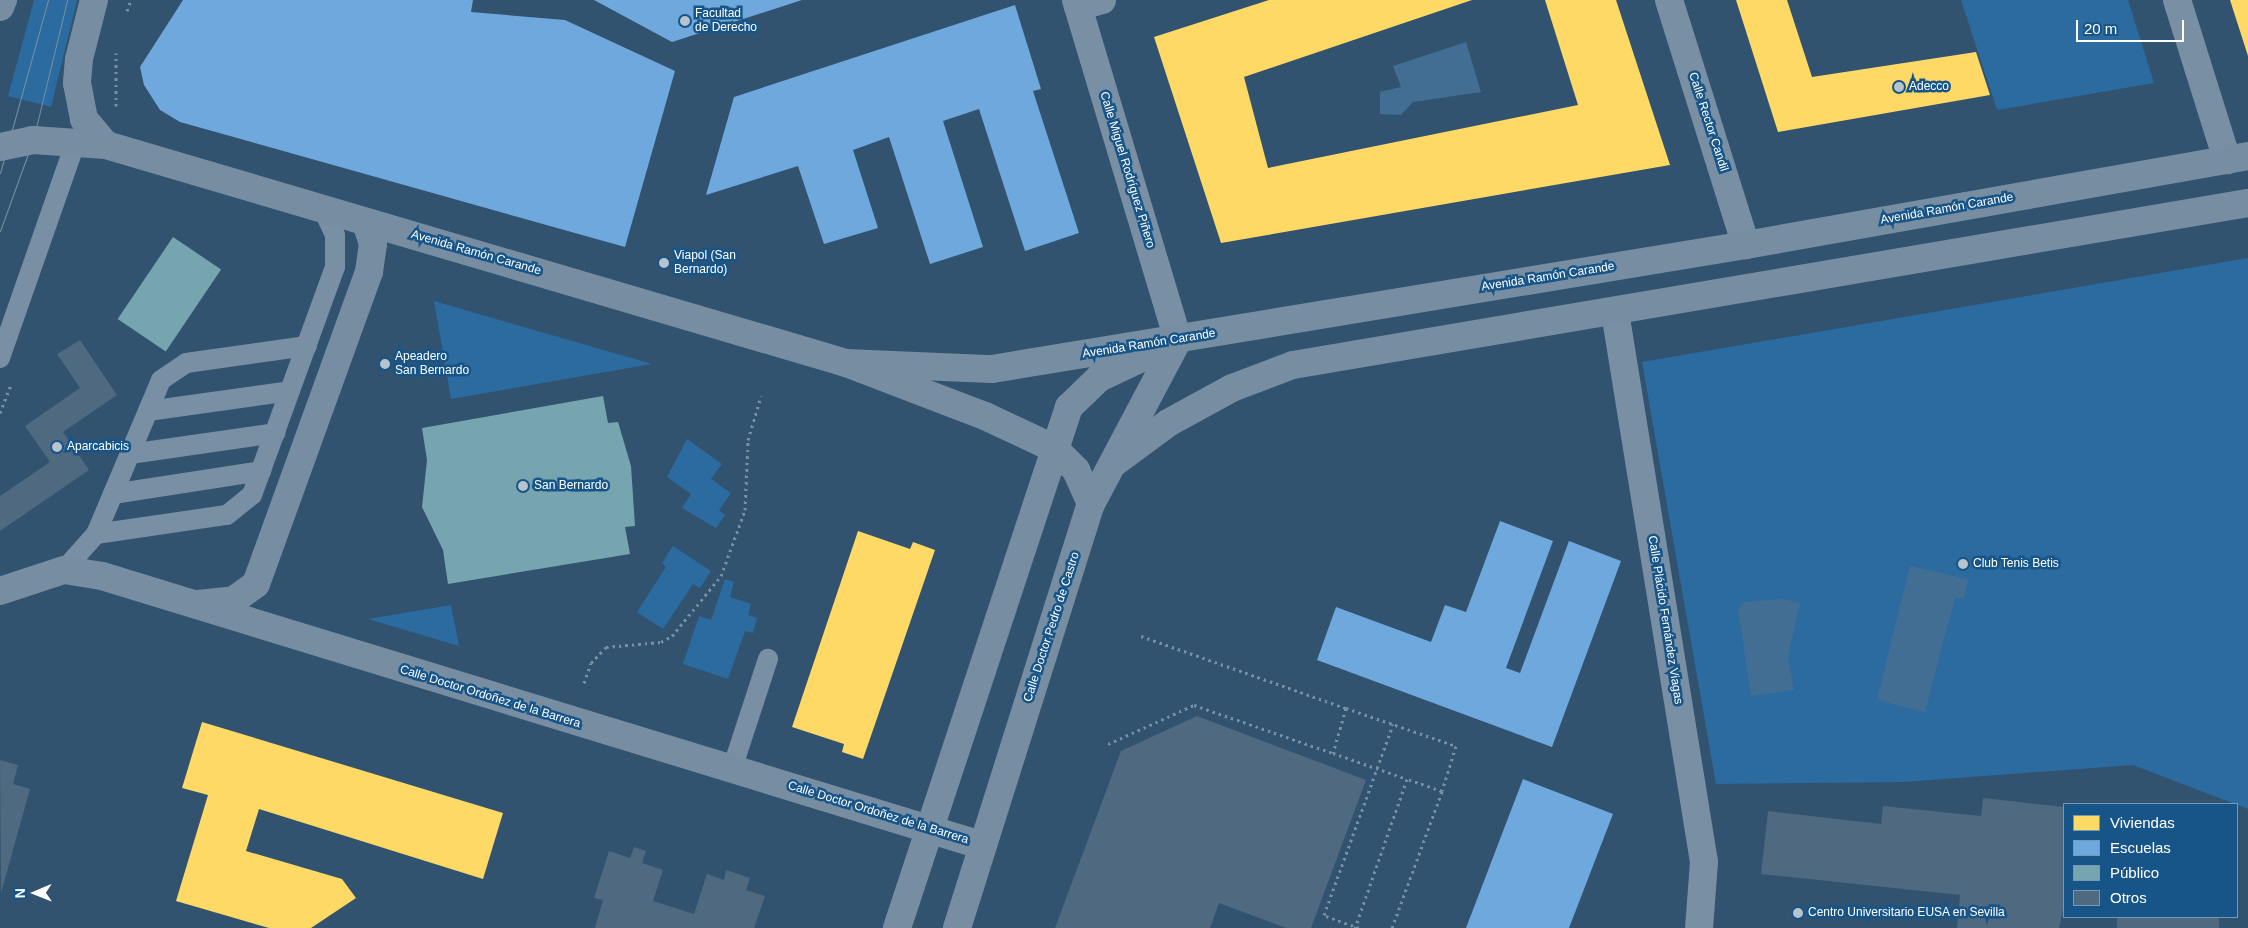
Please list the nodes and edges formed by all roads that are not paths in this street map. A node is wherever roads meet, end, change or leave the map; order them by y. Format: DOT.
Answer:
graph roads {
  1 [pos="3,0"];
  2 [pos="94,0"];
  3 [pos="1669,0"];
  4 [pos="2177,0"];
  5 [pos="1085,2"];
  6 [pos="0,7"];
  7 [pos="76,141"];
  8 [pos="106,145"];
  9 [pos="0,147"];
  10 [pos="2238,158"];
  11 [pos="2248,203"];
  12 [pos="322,207"];
  13 [pos="366,222"];
  14 [pos="1746,245"];
  15 [pos="1615,312"];
  16 [pos="1178,340"];
  17 [pos="307,346"];
  18 [pos="0,358"];
  19 [pos="846,363"];
  20 [pos="290,391"];
  21 [pos="148,411"];
  22 [pos="275,433"];
  23 [pos="1055,449"];
  24 [pos="130,454"];
  25 [pos="1114,463"];
  26 [pos="261,471"];
  27 [pos="113,494"];
  28 [pos="1091,504"];
  29 [pos="96,534"];
  30 [pos="64,570"];
  31 [pos="0,592"];
  32 [pos="187,604"];
  33 [pos="768,659"];
  34 [pos="732,769"];
  35 [pos="930,828"];
  36 [pos="981,845"];
  37 [pos="897,928"];
  38 [pos="957,928"];
  39 [pos="1699,928"];
  1 -- 6 [label="main road"];
  2 -- 8 [label="main road"];
  3 -- 14 [label="street, Calle Rector Candil"];
  4 -- 10 [label="street"];
  5 -- 16 [label="street, Calle Miguel Rodríguez Piñero"];
  7 -- 8 [label="main road, Avenida Ramón Carande"];
  7 -- 9 [label="main road, Avenida Ramón Carande"];
  7 -- 18 [label="lane"];
  8 -- 12 [label="main road, Avenida Ramón Carande"];
  10 -- 14 [label="main road, Avenida Ramón Carande"];
  11 -- 15 [label="main road"];
  12 -- 13 [label="main road, Avenida Ramón Carande"];
  12 -- 17 [label="lane"];
  13 -- 19 [label="main road, Avenida Ramón Carande"];
  13 -- 32 [label="main road"];
  14 -- 16 [label="main road, Avenida Ramón Carande"];
  15 -- 25 [label="main road"];
  15 -- 39 [label="street, Calle Plácido Fernández Viagas"];
  16 -- 19 [label="main road, Avenida Ramón Carande"];
  16 -- 23 [label="main road"];
  16 -- 25 [label="main road, Calle Doctor Pedro de Castro"];
  17 -- 20 [label="lane"];
  17 -- 21 [label="lane"];
  19 -- 23 [label="main road, Avenida Ramón Carande"];
  20 -- 21 [label="lane"];
  20 -- 22 [label="lane"];
  21 -- 24 [label="lane"];
  22 -- 24 [label="lane"];
  22 -- 26 [label="lane"];
  23 -- 28 [label="main road, Avenida Ramón Carande"];
  23 -- 35 [label="main road"];
  24 -- 27 [label="lane"];
  25 -- 28 [label="main road, Calle Doctor Pedro de Castro"];
  26 -- 27 [label="lane"];
  26 -- 29 [label="lane"];
  27 -- 29 [label="lane"];
  28 -- 36 [label="main road, Calle Doctor Pedro de Castro"];
  29 -- 30 [label="lane"];
  30 -- 31 [label="main road, Calle Doctor Ordoñez de la Barrera"];
  30 -- 32 [label="main road, Calle Doctor Ordoñez de la Barrera"];
  32 -- 34 [label="main road, Calle Doctor Ordoñez de la Barrera"];
  33 -- 34 [label="lane"];
  34 -- 35 [label="main road, Calle Doctor Ordoñez de la Barrera"];
  35 -- 36 [label="main road, Calle Doctor Ordoñez de la Barrera"];
  35 -- 37 [label="main road"];
  36 -- 38 [label="main road, Calle Doctor Pedro de Castro"];
}
